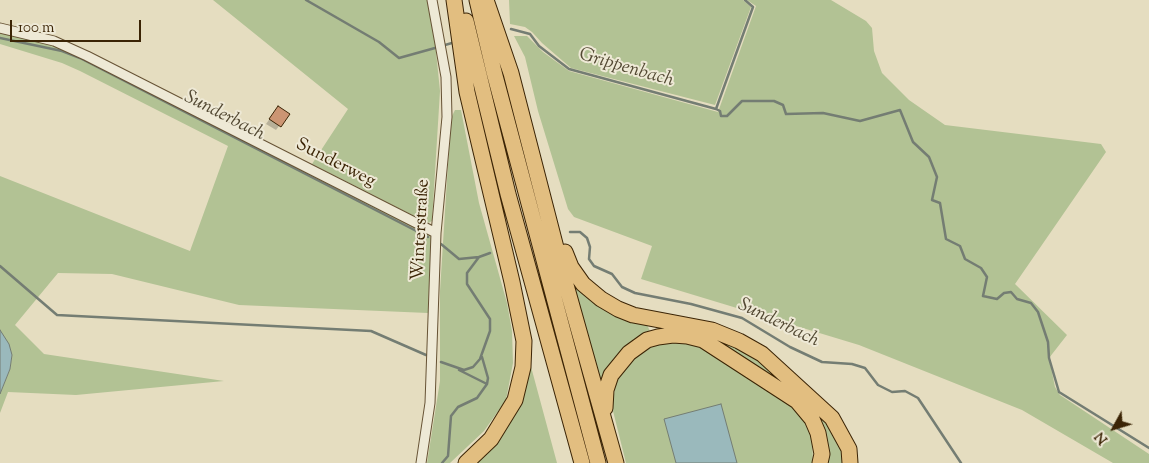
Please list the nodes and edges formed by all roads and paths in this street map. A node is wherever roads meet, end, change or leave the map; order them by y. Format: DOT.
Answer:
graph roads {
  1 [pos="432,0"];
  2 [pos="454,0"];
  3 [pos="461,0"];
  4 [pos="477,0"];
  5 [pos="486,0"];
  6 [pos="0,28"];
  7 [pos="550,218"];
  8 [pos="436,233"];
  9 [pos="609,437"];
  10 [pos="421,463"];
  11 [pos="466,463"];
  12 [pos="582,463"];
  13 [pos="598,463"];
  14 [pos="616,463"];
  15 [pos="820,463"];
  16 [pos="850,463"];
  1 -- 8 [label="street, Winterstraße"];
  2 -- 11 [label="highway"];
  3 -- 12 [label="highway"];
  4 -- 13 [label="highway"];
  5 -- 7 [label="highway"];
  6 -- 8 [label="street, Sunderweg"];
  7 -- 9 [label="highway"];
  7 -- 16 [label="highway"];
  8 -- 10 [label="street, Winterstraße"];
  9 -- 14 [label="highway"];
  9 -- 15 [label="highway"];
}
